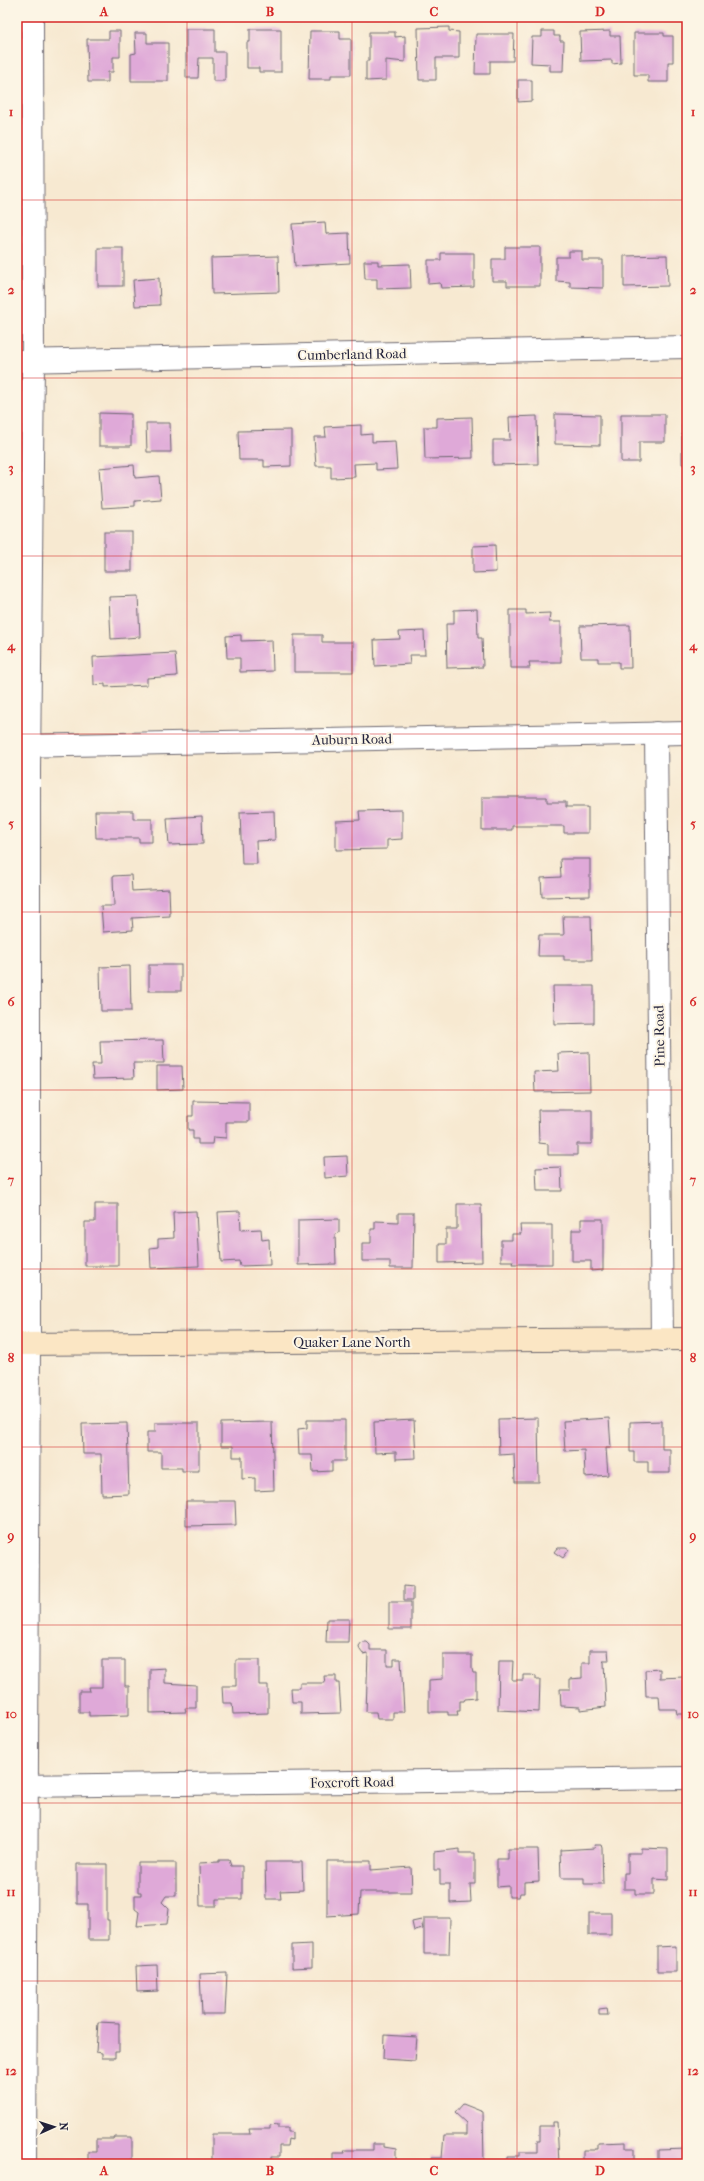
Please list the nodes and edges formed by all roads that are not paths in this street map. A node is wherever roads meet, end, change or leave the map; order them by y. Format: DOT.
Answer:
graph roads {
  1 [pos="32,17"];
  2 [pos="687,347"];
  3 [pos="25,361"];
  4 [pos="687,732"];
  5 [pos="656,733"];
  6 [pos="23,746"];
  7 [pos="687,1339"];
  8 [pos="662,1340"];
  9 [pos="23,1344"];
  10 [pos="687,1778"];
  11 [pos="22,1786"];
  12 [pos="25,2164"];
  1 -- 3 [label="street"];
  2 -- 3 [label="street, Cumberland Road"];
  3 -- 6 [label="street"];
  4 -- 5 [label="street, Auburn Road"];
  5 -- 6 [label="street, Auburn Road"];
  5 -- 8 [label="street, Pine Road"];
  6 -- 9 [label="street"];
  7 -- 8 [label="street, Quaker Lane North"];
  8 -- 9 [label="street, Quaker Lane North"];
  9 -- 11 [label="street"];
  10 -- 11 [label="street, Foxcroft Road"];
  11 -- 12 [label="street"];
}
